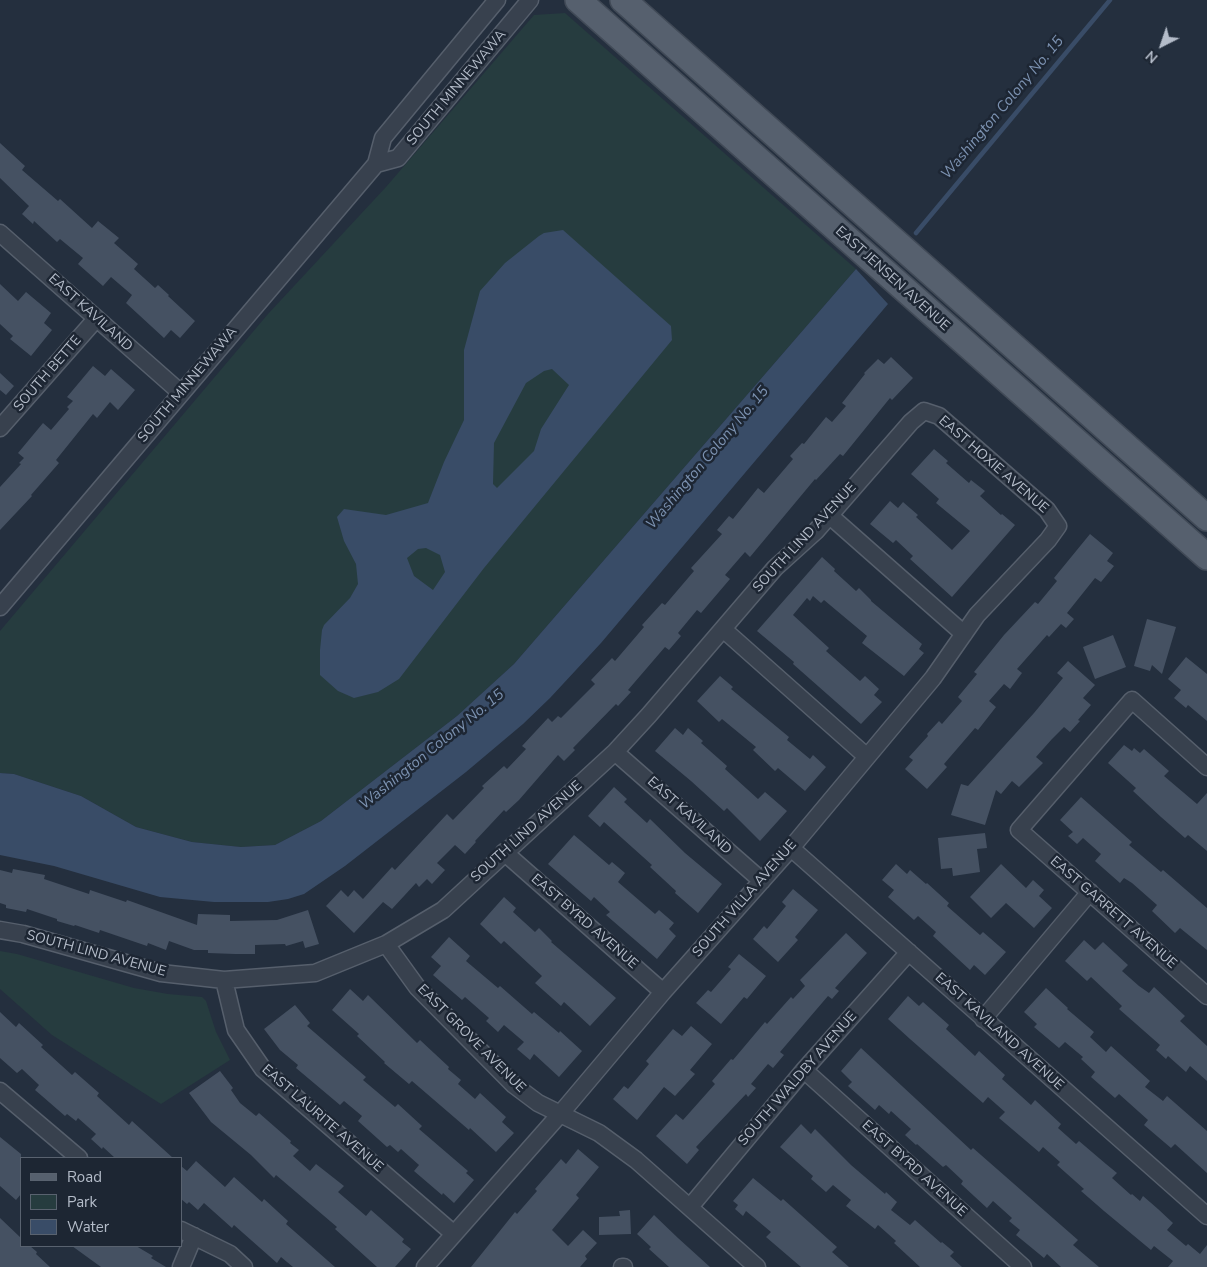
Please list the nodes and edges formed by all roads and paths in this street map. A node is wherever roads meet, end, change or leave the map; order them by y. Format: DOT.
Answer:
graph roads {
  1 [pos="497,0"];
  2 [pos="530,0"];
  3 [pos="578,0"];
  4 [pos="623,0"];
  5 [pos="376,164"];
  6 [pos="0,233"];
  7 [pos="96,319"];
  8 [pos="181,393"];
  9 [pos="924,411"];
  10 [pos="0,428"];
  11 [pos="829,515"];
  12 [pos="1207,518"];
  13 [pos="1058,526"];
  14 [pos="1207,557"];
  15 [pos="0,607"];
  16 [pos="722,630"];
  17 [pos="964,634"];
  18 [pos="615,752"];
  19 [pos="866,756"];
  20 [pos="1207,766"];
  21 [pos="791,848"];
  22 [pos="504,852"];
  23 [pos="762,881"];
  24 [pos="1090,892"];
  25 [pos="0,930"];
  26 [pos="386,944"];
  27 [pos="909,952"];
  28 [pos="224,980"];
  29 [pos="663,992"];
  30 [pos="1207,996"];
  31 [pos="983,1019"];
  32 [pos="804,1070"];
  33 [pos="0,1090"];
  34 [pos="561,1114"];
  35 [pos="78,1157"];
  36 [pos="690,1207"];
  37 [pos="1207,1216"];
  38 [pos="187,1233"];
  39 [pos="454,1234"];
  40 [pos="181,1267"];
  41 [pos="244,1267"];
  42 [pos="425,1267"];
  43 [pos="757,1267"];
  44 [pos="1024,1267"];
  1 -- 5 [label="street, SOUTH MINNEWAWA"];
  2 -- 5 [label="street, SOUTH MINNEWAWA"];
  3 -- 14 [label="main road, EAST JENSEN AVENUE"];
  4 -- 12 [label="main road"];
  5 -- 8 [label="street, SOUTH MINNEWAWA"];
  6 -- 7 [label="street, EAST KAVILAND"];
  7 -- 8 [label="street, EAST KAVILAND"];
  7 -- 10 [label="street, SOUTH BETTE"];
  8 -- 15 [label="street, SOUTH MINNEWAWA"];
  9 -- 11 [label="street, SOUTH LIND AVENUE"];
  9 -- 13 [label="street, EAST HOXIE AVENUE"];
  11 -- 16 [label="street, SOUTH LIND AVENUE"];
  11 -- 17 [label="street"];
  13 -- 17 [label="street, SOUTH VILLA AVENUE"];
  16 -- 18 [label="street, SOUTH LIND AVENUE"];
  16 -- 19 [label="street"];
  17 -- 19 [label="street, SOUTH VILLA AVENUE"];
  18 -- 22 [label="street, SOUTH LIND AVENUE"];
  18 -- 23 [label="street, EAST KAVILAND"];
  19 -- 21 [label="street, SOUTH VILLA AVENUE"];
  20 -- 24 [label="street, EAST GARRETT AVENUE"];
  21 -- 23 [label="street, SOUTH VILLA AVENUE"];
  21 -- 27 [label="street, EAST KAVILAND AVENUE"];
  22 -- 26 [label="street, SOUTH LIND AVENUE"];
  22 -- 29 [label="street, EAST BYRD AVENUE"];
  23 -- 29 [label="street, SOUTH VILLA AVENUE"];
  24 -- 30 [label="street, EAST GARRETT AVENUE"];
  24 -- 31 [label="street"];
  25 -- 28 [label="street, SOUTH LIND AVENUE"];
  26 -- 28 [label="street, SOUTH LIND AVENUE"];
  26 -- 34 [label="street, EAST GROVE AVENUE"];
  27 -- 31 [label="street, EAST KAVILAND AVENUE"];
  27 -- 32 [label="street, SOUTH WALDBY AVENUE"];
  28 -- 39 [label="street, EAST LAURITE AVENUE"];
  29 -- 34 [label="street, SOUTH VILLA AVENUE"];
  31 -- 37 [label="street, EAST KAVILAND AVENUE"];
  32 -- 36 [label="street, SOUTH WALDBY AVENUE"];
  32 -- 44 [label="street, EAST BYRD AVENUE"];
  33 -- 35 [label="street"];
  34 -- 36 [label="street, EAST GROVE AVENUE"];
  34 -- 39 [label="street, SOUTH VILLA AVENUE"];
  36 -- 43 [label="street, EAST GROVE AVENUE"];
  38 -- 40 [label="street"];
  38 -- 41 [label="street"];
  39 -- 42 [label="street, SOUTH VILLA AVENUE"];
}
